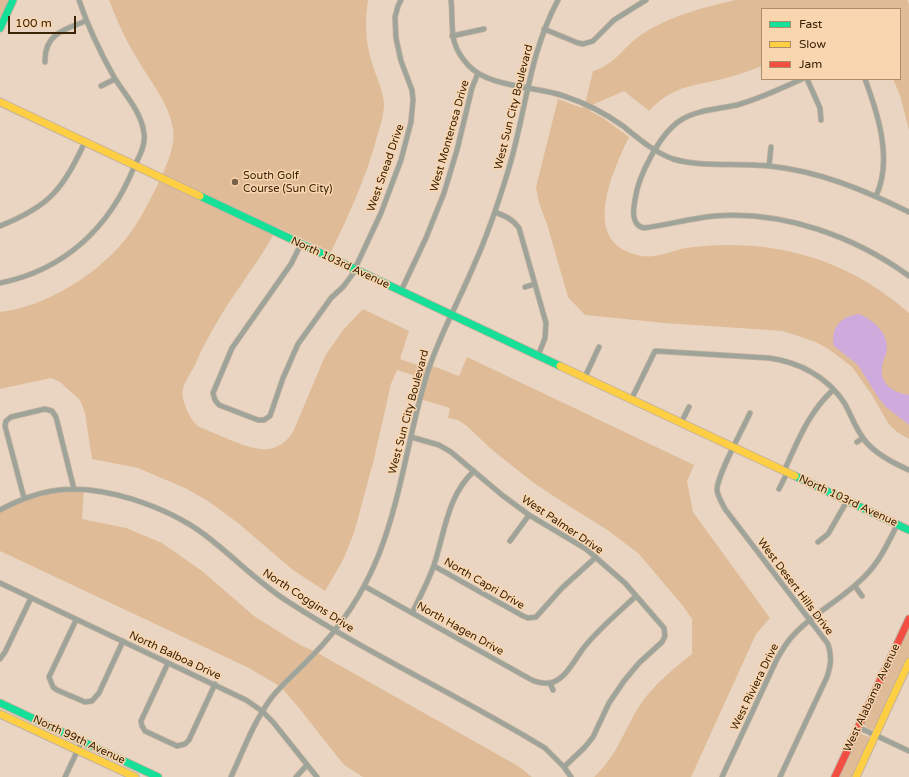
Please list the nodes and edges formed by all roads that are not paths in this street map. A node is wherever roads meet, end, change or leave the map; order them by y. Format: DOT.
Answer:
graph roads {
  1 [pos="13,0"];
  2 [pos="79,0"];
  3 [pos="401,0"];
  4 [pos="451,0"];
  5 [pos="558,0"];
  6 [pos="646,0"];
  7 [pos="86,21"];
  8 [pos="0,28"];
  9 [pos="544,28"];
  10 [pos="484,29"];
  11 [pos="452,36"];
  12 [pos="45,62"];
  13 [pos="478,73"];
  14 [pos="116,79"];
  15 [pos="800,80"];
  16 [pos="807,80"];
  17 [pos="865,80"];
  18 [pos="101,86"];
  19 [pos="528,88"];
  20 [pos="0,102"];
  21 [pos="821,120"];
  22 [pos="85,142"];
  23 [pos="771,147"];
  24 [pos="655,151"];
  25 [pos="135,166"];
  26 [pos="769,166"];
  27 [pos="876,196"];
  28 [pos="495,212"];
  29 [pos="909,212"];
  30 [pos="0,226"];
  31 [pos="301,244"];
  32 [pos="355,269"];
  33 [pos="909,276"];
  34 [pos="0,283"];
  35 [pos="535,284"];
  36 [pos="525,287"];
  37 [pos="401,291"];
  38 [pos="451,315"];
  39 [pos="599,347"];
  40 [pos="538,356"];
  41 [pos="584,378"];
  42 [pos="833,390"];
  43 [pos="631,400"];
  44 [pos="689,406"];
  45 [pos="750,413"];
  46 [pos="681,423"];
  47 [pos="411,436"];
  48 [pos="863,438"];
  49 [pos="857,442"];
  50 [pos="734,448"];
  51 [pos="909,470"];
  52 [pos="474,471"];
  53 [pos="785,472"];
  54 [pos="74,489"];
  55 [pos="779,489"];
  56 [pos="24,498"];
  57 [pos="847,501"];
  58 [pos="0,510"];
  59 [pos="529,515"];
  60 [pos="897,525"];
  61 [pos="909,530"];
  62 [pos="510,541"];
  63 [pos="818,542"];
  64 [pos="596,557"];
  65 [pos="434,566"];
  66 [pos="0,583"];
  67 [pos="364,586"];
  68 [pos="855,586"];
  69 [pos="636,596"];
  70 [pos="862,596"];
  71 [pos="31,598"];
  72 [pos="412,612"];
  73 [pos="909,619"];
  74 [pos="76,620"];
  75 [pos="810,620"];
  76 [pos="335,630"];
  77 [pos="123,641"];
  78 [pos="0,659"];
  79 [pos="909,662"];
  80 [pos="168,663"];
  81 [pos="550,683"];
  82 [pos="215,684"];
  83 [pos="553,690"];
  84 [pos="0,703"];
  85 [pos="262,711"];
  86 [pos="0,714"];
  87 [pos="858,727"];
  88 [pos="875,735"];
  89 [pos="82,741"];
  90 [pos="78,750"];
  91 [pos="909,751"];
  92 [pos="136,766"];
  93 [pos="307,766"];
  94 [pos="564,767"];
  95 [pos="133,776"];
  96 [pos="65,777"];
  97 [pos="158,777"];
  98 [pos="231,777"];
  99 [pos="296,777"];
  100 [pos="317,777"];
  101 [pos="571,777"];
  102 [pos="722,777"];
  103 [pos="780,777"];
  104 [pos="835,777"];
  105 [pos="856,777"];
  1 -- 8 [label="street"];
  2 -- 7 [label="street"];
  3 -- 32 [label="street, West Snead Drive"];
  4 -- 11 [label="street"];
  5 -- 9 [label="street, West Sun City Boulevard"];
  6 -- 9 [label="street"];
  7 -- 12 [label="street"];
  7 -- 14 [label="street"];
  9 -- 19 [label="street, West Sun City Boulevard"];
  10 -- 11 [label="street"];
  11 -- 13 [label="street"];
  13 -- 19 [label="street"];
  13 -- 37 [label="street, West Monterosa Drive"];
  14 -- 18 [label="street"];
  14 -- 25 [label="street"];
  15 -- 24 [label="street"];
  16 -- 21 [label="street"];
  17 -- 27 [label="street"];
  19 -- 24 [label="street"];
  19 -- 28 [label="street, West Sun City Boulevard"];
  20 -- 22 [label="street, North 103rd Avenue"];
  22 -- 25 [label="street, North 103rd Avenue"];
  22 -- 30 [label="street"];
  23 -- 26 [label="street"];
  24 -- 26 [label="street"];
  24 -- 33 [label="street"];
  25 -- 31 [label="street, North 103rd Avenue"];
  25 -- 34 [label="street"];
  26 -- 27 [label="street"];
  27 -- 29 [label="street"];
  28 -- 35 [label="street"];
  28 -- 38 [label="street, West Sun City Boulevard"];
  31 -- 32 [label="street, North 103rd Avenue"];
  31 -- 32 [label="street, West Snead Drive"];
  32 -- 37 [label="street, North 103rd Avenue"];
  35 -- 36 [label="street"];
  35 -- 40 [label="street"];
  37 -- 38 [label="street, North 103rd Avenue"];
  38 -- 40 [label="street, North 103rd Avenue"];
  38 -- 47 [label="street, West Sun City Boulevard"];
  39 -- 41 [label="street"];
  40 -- 41 [label="street, North 103rd Avenue"];
  41 -- 43 [label="street, North 103rd Avenue"];
  42 -- 43 [label="street"];
  42 -- 48 [label="street"];
  42 -- 53 [label="street"];
  43 -- 46 [label="street, North 103rd Avenue"];
  44 -- 46 [label="street"];
  45 -- 50 [label="street, West Desert Hills Drive"];
  46 -- 50 [label="street, North 103rd Avenue"];
  47 -- 52 [label="street, West Palmer Drive"];
  47 -- 67 [label="street, West Sun City Boulevard"];
  48 -- 49 [label="street"];
  48 -- 51 [label="street"];
  50 -- 53 [label="street, North 103rd Avenue"];
  50 -- 75 [label="street, West Desert Hills Drive"];
  52 -- 59 [label="street, West Palmer Drive"];
  52 -- 65 [label="street"];
  53 -- 55 [label="street, North 103rd Avenue"];
  53 -- 57 [label="street, North 103rd Avenue"];
  54 -- 56 [label="street, North Coggins Drive"];
  54 -- 56 [label="street"];
  54 -- 76 [label="street, North Coggins Drive"];
  56 -- 58 [label="street, North Coggins Drive"];
  57 -- 60 [label="street, North 103rd Avenue"];
  57 -- 63 [label="street"];
  59 -- 62 [label="street"];
  59 -- 64 [label="street, West Palmer Drive"];
  60 -- 61 [label="street, North 103rd Avenue"];
  60 -- 68 [label="street, West Riviera Drive"];
  64 -- 65 [label="street, North Capri Drive"];
  64 -- 69 [label="street, West Palmer Drive"];
  65 -- 72 [label="street"];
  66 -- 71 [label="street, North Balboa Drive"];
  67 -- 72 [label="street, North Hagen Drive"];
  67 -- 76 [label="street, West Sun City Boulevard"];
  68 -- 70 [label="street"];
  68 -- 75 [label="street, West Riviera Drive"];
  69 -- 81 [label="street"];
  69 -- 94 [label="street, West Palmer Drive"];
  71 -- 74 [label="street, North Balboa Drive"];
  71 -- 78 [label="street"];
  72 -- 81 [label="street, North Hagen Drive"];
  73 -- 87 [label="street, West Alabama Avenue"];
  74 -- 77 [label="street, North Balboa Drive"];
  74 -- 77 [label="street"];
  75 -- 102 [label="street, West Riviera Drive"];
  75 -- 103 [label="street, West Desert Hills Drive"];
  76 -- 85 [label="street, West Sun City Boulevard"];
  76 -- 94 [label="street, North Coggins Drive"];
  77 -- 80 [label="street, North Balboa Drive"];
  79 -- 88 [label="street, West Alabama Avenue"];
  80 -- 82 [label="street, North Balboa Drive"];
  80 -- 82 [label="street"];
  81 -- 83 [label="street"];
  82 -- 85 [label="street, North Balboa Drive"];
  84 -- 89 [label="street, North 99th Avenue"];
  85 -- 93 [label="street, North Balboa Drive"];
  85 -- 98 [label="street, West Sun City Boulevard"];
  86 -- 90 [label="street, North 99th Avenue"];
  87 -- 88 [label="street"];
  87 -- 104 [label="street, West Alabama Avenue"];
  88 -- 91 [label="street"];
  88 -- 105 [label="street, West Alabama Avenue"];
  89 -- 90 [label="street"];
  89 -- 92 [label="street, North 99th Avenue"];
  90 -- 95 [label="street, North 99th Avenue"];
  90 -- 96 [label="street"];
  92 -- 95 [label="street"];
  92 -- 97 [label="street, North 99th Avenue"];
  93 -- 99 [label="street"];
  93 -- 100 [label="street, North Balboa Drive"];
  94 -- 101 [label="street, North Coggins Drive"];
}
